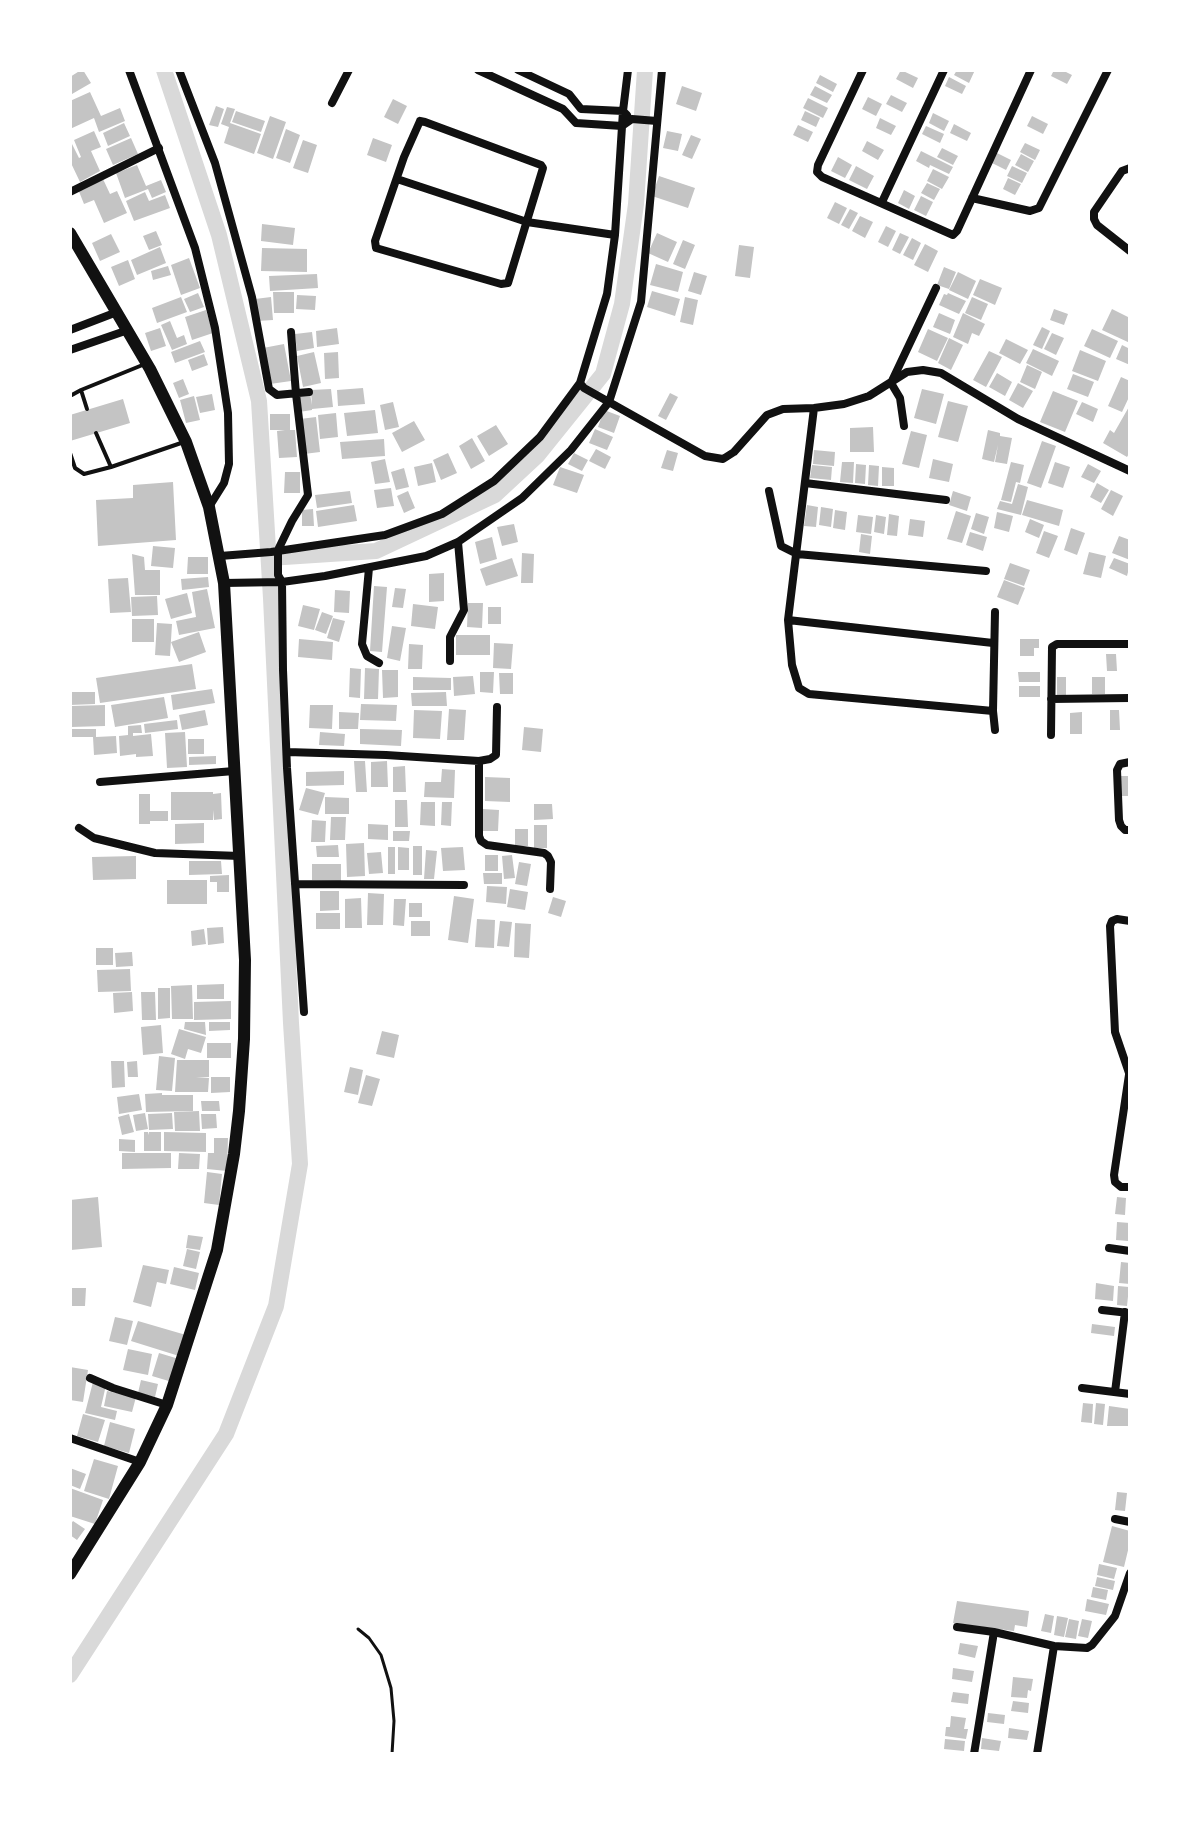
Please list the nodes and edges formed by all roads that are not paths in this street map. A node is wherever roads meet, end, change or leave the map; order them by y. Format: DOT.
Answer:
graph roads {
  1 [pos="129,70"];
  2 [pos="179,70"];
  3 [pos="349,70"];
  4 [pos="478,70"];
  5 [pos="518,70"];
  6 [pos="628,70"];
  7 [pos="662,70"];
  8 [pos="863,70"];
  9 [pos="944,70"];
  10 [pos="1031,70"];
  11 [pos="1104,71"];
  12 [pos="569,94"];
  13 [pos="332,103"];
  14 [pos="563,109"];
  15 [pos="623,111"];
  16 [pos="632,119"];
  17 [pos="653,120"];
  18 [pos="622,126"];
  19 [pos="159,148"];
  20 [pos="1130,168"];
  21 [pos="397,179"];
  22 [pos="70,192"];
  23 [pos="972,198"];
  24 [pos="882,202"];
  25 [pos="527,222"];
  26 [pos="70,233"];
  27 [pos="615,235"];
  28 [pos="1130,251"];
  29 [pos="936,288"];
  30 [pos="117,312"];
  31 [pos="70,330"];
  32 [pos="128,330"];
  33 [pos="291,332"];
  34 [pos="70,350"];
  35 [pos="147,363"];
  36 [pos="891,383"];
  37 [pos="582,386"];
  38 [pos="81,390"];
  39 [pos="309,392"];
  40 [pos="296,394"];
  41 [pos="70,396"];
  42 [pos="606,401"];
  43 [pos="814,408"];
  44 [pos="87,409"];
  45 [pos="904,426"];
  46 [pos="96,433"];
  47 [pos="186,442"];
  48 [pos="70,453"];
  49 [pos="111,467"];
  50 [pos="1129,469"];
  51 [pos="805,483"];
  52 [pos="769,491"];
  53 [pos="946,500"];
  54 [pos="209,507"];
  55 [pos="458,542"];
  56 [pos="276,552"];
  57 [pos="797,554"];
  58 [pos="220,556"];
  59 [pos="369,568"];
  60 [pos="986,571"];
  61 [pos="278,580"];
  62 [pos="230,582"];
  63 [pos="995,612"];
  64 [pos="788,620"];
  65 [pos="993,643"];
  66 [pos="1130,644"];
  67 [pos="450,661"];
  68 [pos="379,663"];
  69 [pos="1130,698"];
  70 [pos="1051,699"];
  71 [pos="497,707"];
  72 [pos="993,711"];
  73 [pos="995,730"];
  74 [pos="1051,735"];
  75 [pos="287,752"];
  76 [pos="479,761"];
  77 [pos="1130,762"];
  78 [pos="234,771"];
  79 [pos="100,782"];
  80 [pos="79,828"];
  81 [pos="1130,830"];
  82 [pos="240,856"];
  83 [pos="295,884"];
  84 [pos="464,885"];
  85 [pos="550,889"];
  86 [pos="1130,921"];
  87 [pos="304,1012"];
  88 [pos="1130,1065"];
  89 [pos="1129,1073"];
  90 [pos="1130,1187"];
  91 [pos="1109,1248"];
  92 [pos="1130,1251"];
  93 [pos="1102,1310"];
  94 [pos="1128,1313"];
  95 [pos="90,1378"];
  96 [pos="1082,1388"];
  97 [pos="1115,1392"];
  98 [pos="1130,1394"];
  99 [pos="167,1405"];
  100 [pos="70,1438"];
  101 [pos="140,1462"];
  102 [pos="1115,1519"];
  103 [pos="1130,1522"];
  104 [pos="1130,1573"];
  105 [pos="70,1574"];
  106 [pos="957,1627"];
  107 [pos="994,1632"];
  108 [pos="1054,1646"];
  109 [pos="974,1754"];
  110 [pos="1037,1754"];
  1 -- 19 [label="street"];
  2 -- 40 [label="street"];
  3 -- 13 [label="street"];
  4 -- 14 [label="street"];
  5 -- 12 [label="street"];
  6 -- 15 [label="street"];
  7 -- 17 [label="street"];
  8 -- 24 [label="street"];
  9 -- 24 [label="street"];
  10 -- 23 [label="street"];
  11 -- 23 [label="street"];
  12 -- 14 [label="street"];
  12 -- 15 [label="street"];
  14 -- 18 [label="street"];
  15 -- 16 [label="street"];
  15 -- 18 [label="street"];
  16 -- 17 [label="street"];
  16 -- 18 [label="street"];
  17 -- 42 [label="street"];
  18 -- 27 [label="street"];
  19 -- 22 [label="street"];
  19 -- 54 [label="street"];
  20 -- 28 [label="street"];
  21 -- 25 [label="street"];
  21 -- 25 [label="street"];
  21 -- 25 [label="street"];
  23 -- 24 [label="street"];
  25 -- 27 [label="street"];
  26 -- 30 [label="main road"];
  27 -- 37 [label="street"];
  29 -- 36 [label="street"];
  30 -- 31 [label="street"];
  30 -- 32 [label="main road"];
  32 -- 34 [label="street"];
  32 -- 35 [label="main road"];
  33 -- 40 [label="street"];
  35 -- 38 [label="lane"];
  35 -- 47 [label="main road"];
  36 -- 43 [label="street"];
  36 -- 45 [label="street"];
  36 -- 50 [label="street"];
  37 -- 42 [label="street"];
  37 -- 56 [label="street"];
  38 -- 41 [label="lane"];
  38 -- 44 [label="lane"];
  39 -- 40 [label="street"];
  40 -- 56 [label="street"];
  42 -- 43 [label="street"];
  42 -- 55 [label="street"];
  43 -- 51 [label="street"];
  46 -- 49 [label="lane"];
  47 -- 49 [label="lane"];
  47 -- 54 [label="main road"];
  48 -- 49 [label="lane"];
  51 -- 53 [label="street"];
  51 -- 57 [label="street"];
  52 -- 57 [label="street"];
  54 -- 58 [label="main road"];
  55 -- 59 [label="street"];
  55 -- 67 [label="street"];
  56 -- 58 [label="street"];
  56 -- 61 [label="street"];
  57 -- 60 [label="street"];
  57 -- 64 [label="street"];
  58 -- 62 [label="main road"];
  59 -- 61 [label="street"];
  59 -- 68 [label="street"];
  61 -- 62 [label="street"];
  61 -- 75 [label="street"];
  62 -- 78 [label="main road"];
  63 -- 65 [label="street"];
  64 -- 65 [label="street"];
  64 -- 72 [label="street"];
  65 -- 72 [label="street"];
  66 -- 70 [label="street"];
  69 -- 70 [label="street"];
  70 -- 74 [label="street"];
  71 -- 76 [label="street"];
  72 -- 73 [label="street"];
  75 -- 76 [label="street"];
  75 -- 83 [label="street"];
  76 -- 85 [label="street"];
  77 -- 81 [label="street"];
  78 -- 79 [label="street"];
  78 -- 82 [label="main road"];
  80 -- 82 [label="street"];
  82 -- 99 [label="main road"];
  83 -- 84 [label="street"];
  83 -- 87 [label="street"];
  86 -- 89 [label="street"];
  88 -- 89 [label="street"];
  89 -- 90 [label="street"];
  91 -- 92 [label="street"];
  93 -- 94 [label="street"];
  94 -- 97 [label="street"];
  95 -- 99 [label="street"];
  96 -- 97 [label="street"];
  97 -- 98 [label="street"];
  99 -- 101 [label="main road"];
  100 -- 101 [label="street"];
  101 -- 105 [label="main road"];
  102 -- 103 [label="street"];
  104 -- 108 [label="street"];
  106 -- 107 [label="street"];
  107 -- 108 [label="street"];
  107 -- 109 [label="street"];
  108 -- 110 [label="street"];
}
